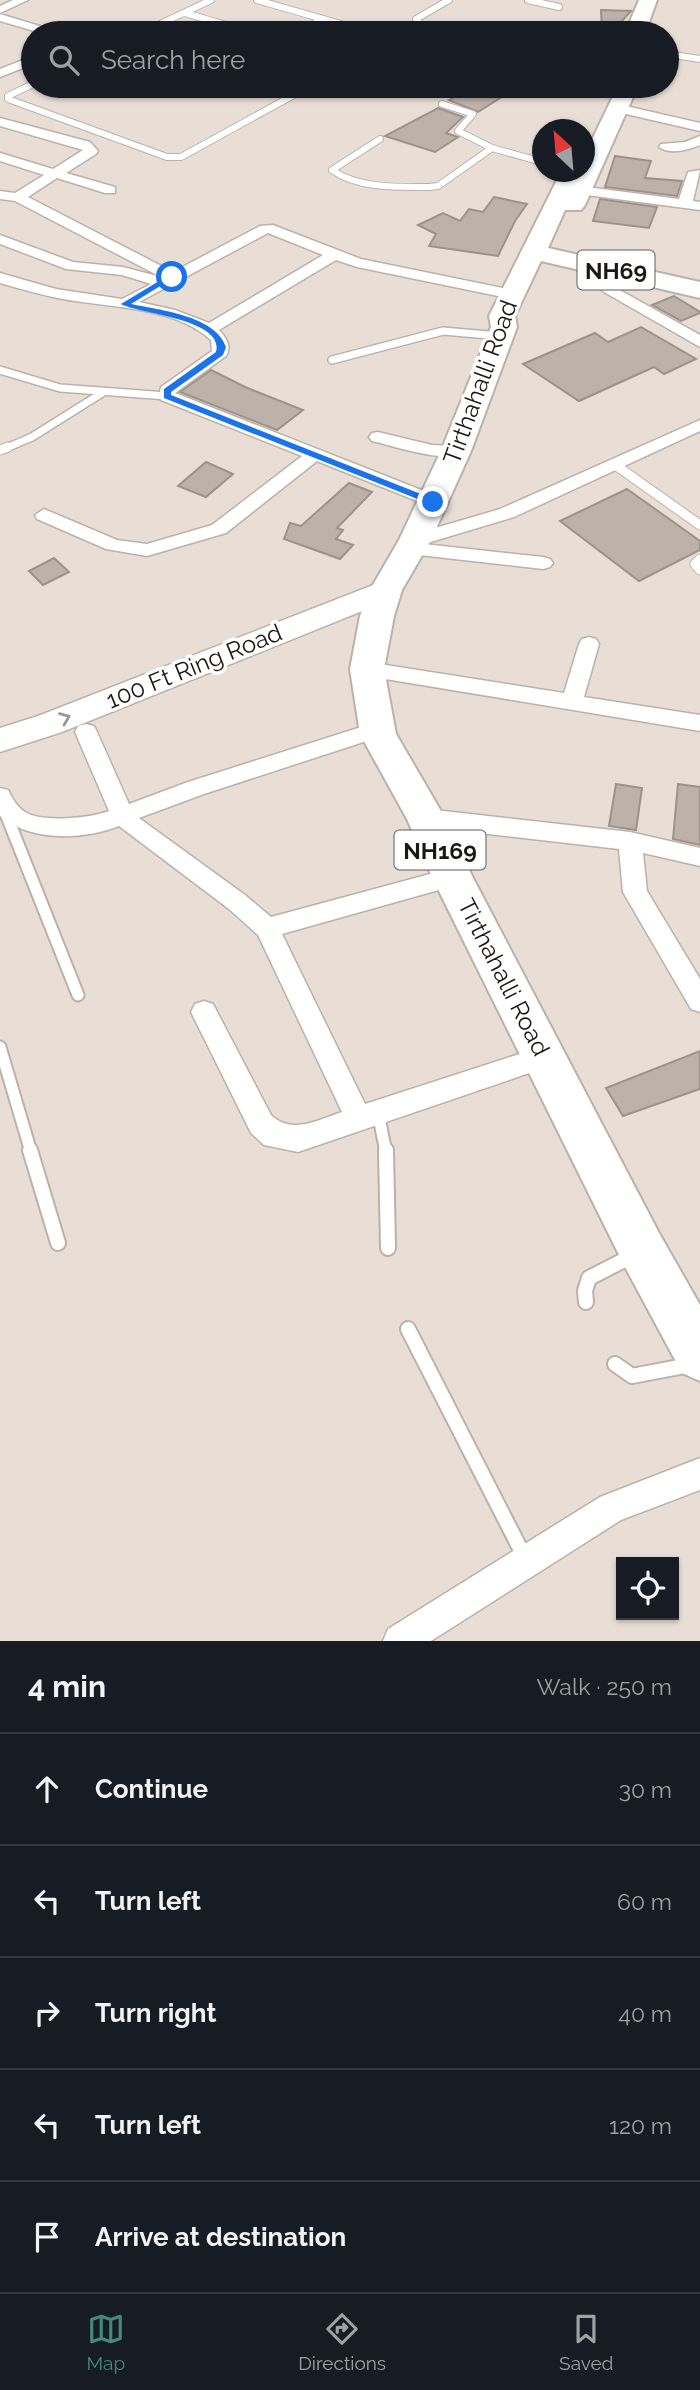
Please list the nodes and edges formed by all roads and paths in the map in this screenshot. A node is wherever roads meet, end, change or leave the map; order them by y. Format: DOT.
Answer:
graph roads {
  1 [pos="22,0"];
  2 [pos="211,0"];
  3 [pos="257,0"];
  4 [pos="449,0"];
  5 [pos="528,0"];
  6 [pos="648,0"];
  7 [pos="663,0"];
  8 [pos="559,7"];
  9 [pos="0,10"];
  10 [pos="185,13"];
  11 [pos="0,18"];
  12 [pos="323,19"];
  13 [pos="167,21"];
  14 [pos="212,21"];
  15 [pos="319,21"];
  16 [pos="330,21"];
  17 [pos="418,21"];
  18 [pos="640,21"];
  19 [pos="655,21"];
  20 [pos="21,24"];
  21 [pos="679,56"];
  22 [pos="700,59"];
  23 [pos="21,65"];
  24 [pos="0,73"];
  25 [pos="21,90"];
  26 [pos="288,98"];
  27 [pos="613,98"];
  28 [pos="614,98"];
  29 [pos="617,98"];
  30 [pos="442,104"];
  31 [pos="0,122"];
  32 [pos="595,127"];
  33 [pos="700,127"];
  34 [pos="595,138"];
  35 [pos="380,139"];
  36 [pos="700,141"];
  37 [pos="666,147"];
  38 [pos="492,148"];
  39 [pos="0,157"];
  40 [pos="532,159"];
  41 [pos="57,173"];
  42 [pos="700,174"];
  43 [pos="575,182"];
  44 [pos="580,182"];
  45 [pos="110,190"];
  46 [pos="0,195"];
  47 [pos="18,197"];
  48 [pos="685,204"];
  49 [pos="700,206"];
  50 [pos="0,239"];
  51 [pos="548,244"];
  52 [pos="333,255"];
  53 [pos="605,271"];
  54 [pos="700,277"];
  55 [pos="0,278"];
  56 [pos="167,280"];
  57 [pos="538,284"];
  58 [pos="700,290"];
  59 [pos="124,304"];
  60 [pos="506,319"];
  61 [pos="209,329"];
  62 [pos="700,342"];
  63 [pos="332,360"];
  64 [pos="0,370"];
  65 [pos="102,393"];
  66 [pos="167,396"];
  67 [pos="697,430"];
  68 [pos="377,437"];
  69 [pos="0,450"];
  70 [pos="456,451"];
  71 [pos="314,455"];
  72 [pos="614,464"];
  73 [pos="433,502"];
  74 [pos="44,515"];
  75 [pos="700,526"];
  76 [pos="413,544"];
  77 [pos="700,559"];
  78 [pos="543,563"];
  79 [pos="700,570"];
  80 [pos="382,603"];
  81 [pos="589,644"];
  82 [pos="367,669"];
  83 [pos="572,702"];
  84 [pos="700,723"];
  85 [pos="377,730"];
  86 [pos="86,732"];
  87 [pos="0,740"];
  88 [pos="0,763"];
  89 [pos="1,801"];
  90 [pos="122,814"];
  91 [pos="426,818"];
  92 [pos="630,841"];
  93 [pos="700,857"];
  94 [pos="452,877"];
  95 [pos="267,928"];
  96 [pos="78,995"];
  97 [pos="700,1001"];
  98 [pos="204,1012"];
  99 [pos="0,1046"];
  100 [pos="544,1057"];
  101 [pos="368,1117"];
  102 [pos="58,1243"];
  103 [pos="388,1248"];
  104 [pos="642,1250"];
  105 [pos="586,1302"];
  106 [pos="408,1329"];
  107 [pos="700,1355"];
  108 [pos="700,1363"];
  109 [pos="615,1364"];
  110 [pos="700,1474"];
  111 [pos="526,1562"];
  112 [pos="411,1638"];
  1 -- 9 [label="street"];
  2 -- 10 [label="lane"];
  3 -- 12 [label="lane"];
  4 -- 17 [label="lane"];
  5 -- 8 [label="lane"];
  6 -- 18 [label="highway"];
  7 -- 19 [label="highway"];
  10 -- 13 [label="lane"];
  10 -- 14 [label="lane"];
  11 -- 20 [label="street"];
  12 -- 15 [label="lane"];
  12 -- 16 [label="lane"];
  21 -- 22 [label="lane"];
  23 -- 24 [label="street"];
  25 -- 26 [label="lane"];
  27 -- 32 [label="highway"];
  28 -- 34 [label="highway"];
  29 -- 33 [label="street"];
  30 -- 38 [label="lane"];
  31 -- 41 [label="street"];
  35 -- 38 [label="lane"];
  36 -- 37 [label="street"];
  38 -- 40 [label="lane"];
  39 -- 41 [label="street"];
  41 -- 45 [label="street"];
  41 -- 47 [label="street"];
  42 -- 48 [label="street"];
  43 -- 51 [label="highway"];
  44 -- 48 [label="street"];
  46 -- 47 [label="street"];
  47 -- 56 [label="street"];
  48 -- 49 [label="street"];
  50 -- 56 [label="street"];
  51 -- 53 [label="highway, NH69"];
  51 -- 57 [label="highway, NH169"];
  51 -- 60 [label="highway, Tirthahalli Road / NH169"];
  52 -- 56 [label="street"];
  52 -- 60 [label="street"];
  52 -- 61 [label="street"];
  53 -- 54 [label="highway, NH69"];
  53 -- 57 [label="highway"];
  53 -- 58 [label="highway, NH69"];
  53 -- 62 [label="street"];
  55 -- 59 [label="street"];
  56 -- 59 [label="street"];
  57 -- 60 [label="highway, NH169"];
  59 -- 61 [label="street"];
  60 -- 63 [label="lane"];
  60 -- 70 [label="highway, Tirthahalli Road / NH169"];
  61 -- 66 [label="street"];
  64 -- 65 [label="lane"];
  65 -- 66 [label="lane"];
  65 -- 69 [label="lane"];
  66 -- 71 [label="street"];
  67 -- 72 [label="street"];
  68 -- 70 [label="street"];
  70 -- 73 [label="highway, Tirthahalli Road / NH169"];
  71 -- 73 [label="street"];
  71 -- 74 [label="street"];
  72 -- 75 [label="lane"];
  72 -- 76 [label="street"];
  73 -- 76 [label="highway, Tirthahalli Road / NH169"];
  76 -- 78 [label="street"];
  76 -- 80 [label="highway, Tirthahalli Road / NH169"];
  77 -- 79 [label="lane"];
  80 -- 82 [label="highway, Tirthahalli Road / NH169"];
  80 -- 86 [label="main road, 100 Ft Ring Road"];
  87 -- 80 [label="main road, 100 Ft Ring Road, one-way"];
  81 -- 83 [label="street"];
  82 -- 83 [label="street"];
  82 -- 85 [label="highway, Tirthahalli Road / NH169"];
  83 -- 84 [label="street"];
  85 -- 90 [label="street"];
  85 -- 91 [label="highway, Tirthahalli Road / NH169"];
  86 -- 88 [label="main road, 100 Ft Ring Road"];
  86 -- 90 [label="street"];
  89 -- 90 [label="street"];
  89 -- 96 [label="lane"];
  90 -- 95 [label="street"];
  91 -- 92 [label="street"];
  91 -- 94 [label="highway, Tirthahalli Road / NH169"];
  92 -- 93 [label="street"];
  92 -- 97 [label="street"];
  94 -- 95 [label="street"];
  94 -- 100 [label="highway, Tirthahalli Road / NH169"];
  95 -- 101 [label="street"];
  98 -- 101 [label="street"];
  99 -- 102 [label="lane"];
  100 -- 101 [label="street"];
  100 -- 104 [label="highway, Tirthahalli Road / NH169"];
  101 -- 103 [label="lane"];
  104 -- 105 [label="lane"];
  104 -- 107 [label="highway, Tirthahalli Road / NH169"];
  106 -- 111 [label="lane"];
  108 -- 109 [label="lane"];
  110 -- 111 [label="street"];
  111 -- 112 [label="street"];
}
